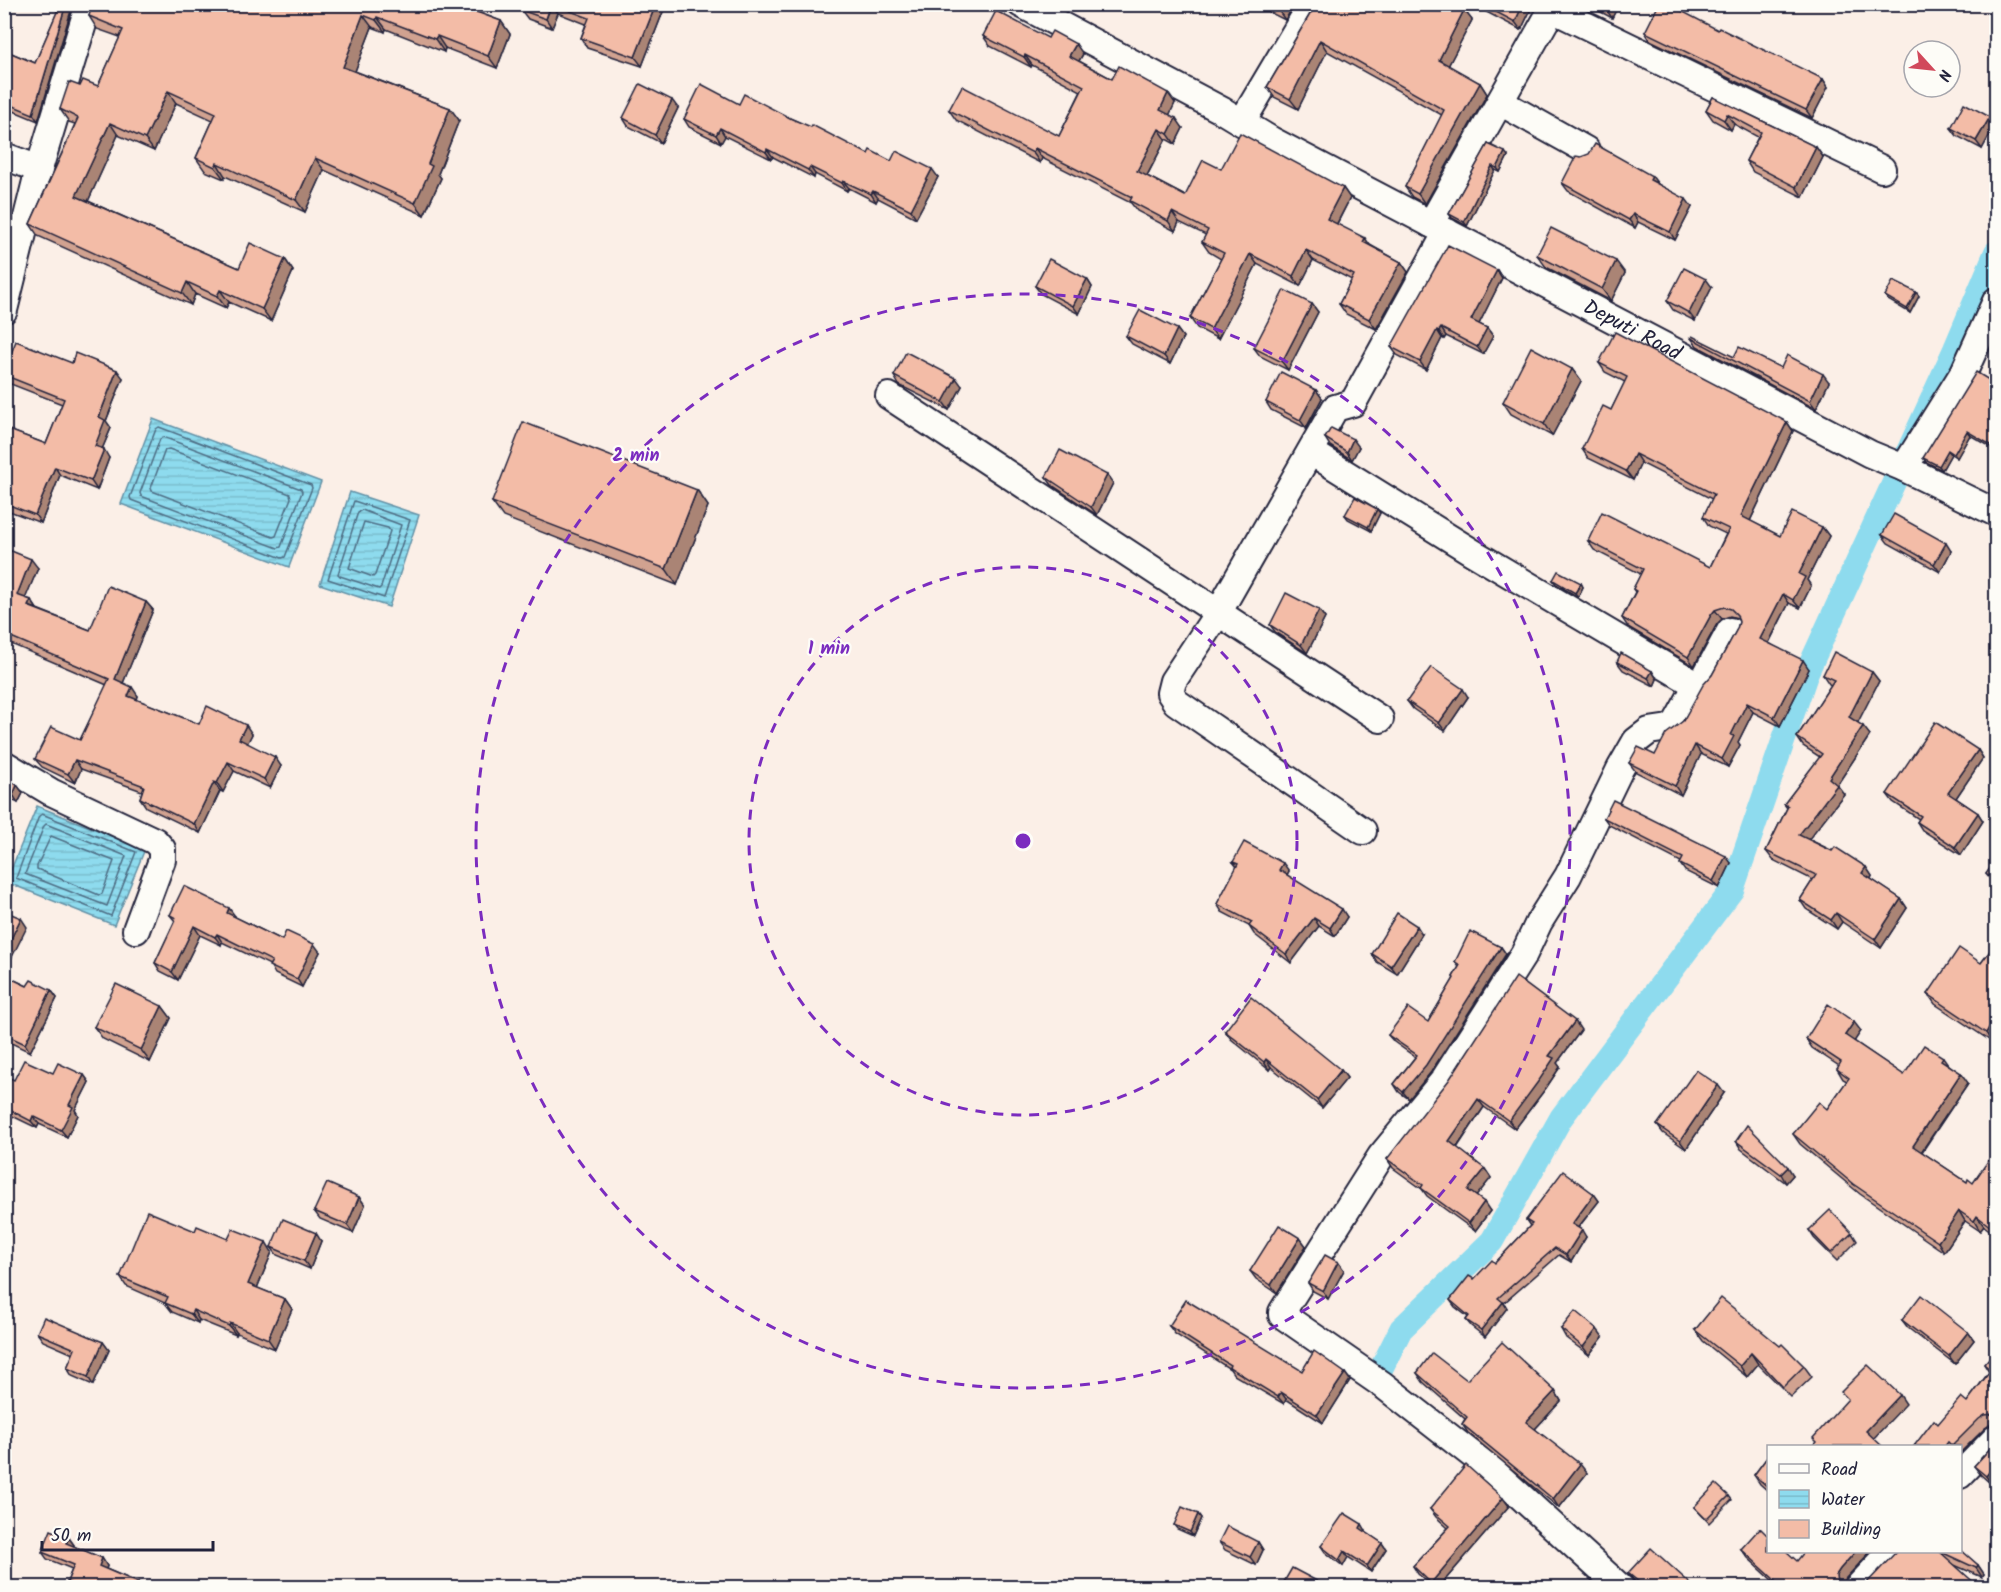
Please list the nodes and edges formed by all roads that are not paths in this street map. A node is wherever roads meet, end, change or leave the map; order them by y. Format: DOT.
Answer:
graph roads {
  1 [pos="89,4"];
  2 [pos="1021,4"];
  3 [pos="1312,4"];
  4 [pos="1554,7"];
  5 [pos="1500,102"];
  6 [pos="1242,122"];
  7 [pos="1586,150"];
  8 [pos="4,156"];
  9 [pos="1882,168"];
  10 [pos="39,169"];
  11 [pos="1439,228"];
  12 [pos="1996,301"];
  13 [pos="4,310"];
  14 [pos="889,396"];
  15 [pos="1311,452"];
  16 [pos="1904,468"];
  17 [pos="1996,513"];
  18 [pos="1218,613"];
  19 [pos="1730,631"];
  20 [pos="1697,685"];
  21 [pos="1380,719"];
  22 [pos="4,764"];
  23 [pos="1363,831"];
  24 [pos="136,930"];
  25 [pos="1996,1438"];
  26 [pos="1962,1473"];
  27 [pos="1889,1553"];
  28 [pos="1621,1587"];
  29 [pos="1857,1587"];
  1 -- 10 [label="street"];
  2 -- 6 [label="street, Deputi Road"];
  3 -- 6 [label="street"];
  4 -- 5 [label="street"];
  4 -- 9 [label="street"];
  5 -- 7 [label="street"];
  5 -- 11 [label="street"];
  6 -- 11 [label="street, Deputi Road"];
  8 -- 10 [label="street"];
  10 -- 13 [label="street"];
  11 -- 15 [label="street"];
  11 -- 16 [label="street, Deputi Road"];
  12 -- 16 [label="street"];
  14 -- 18 [label="street"];
  15 -- 18 [label="street"];
  15 -- 20 [label="street"];
  16 -- 17 [label="street, Deputi Road"];
  18 -- 21 [label="street"];
  18 -- 23 [label="street"];
  19 -- 20 [label="street"];
  20 -- 28 [label="street"];
  22 -- 24 [label="street"];
  25 -- 26 [label="street"];
  27 -- 29 [label="street"];
}
